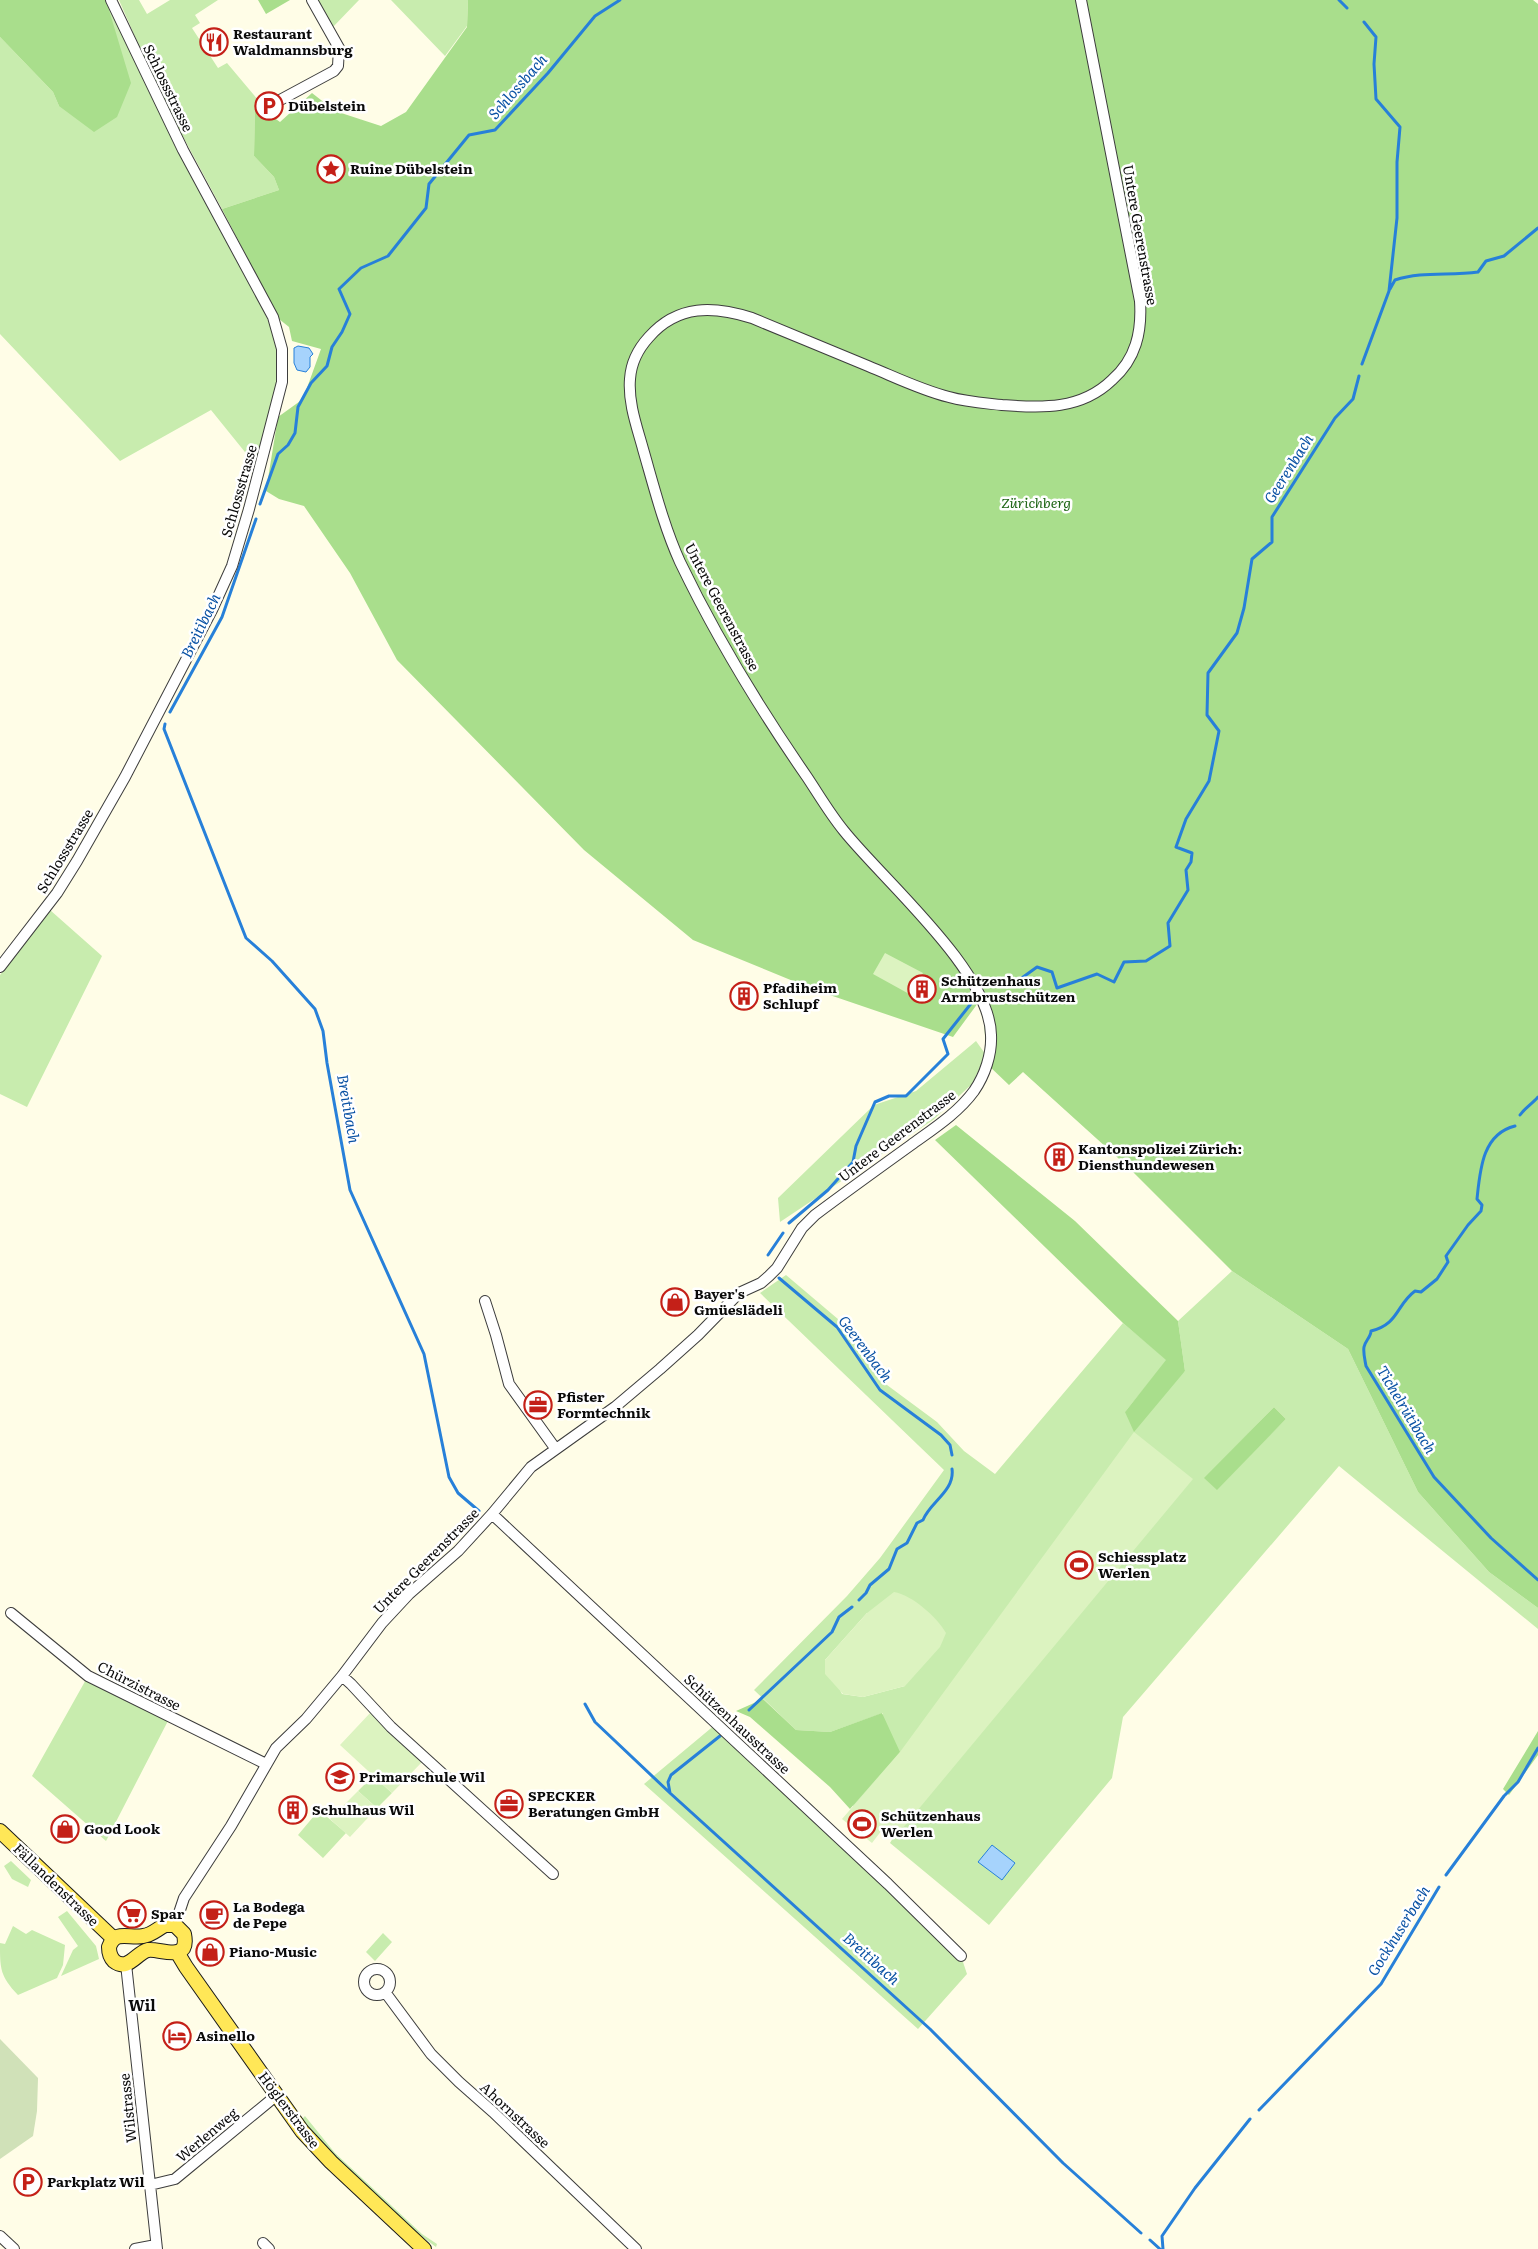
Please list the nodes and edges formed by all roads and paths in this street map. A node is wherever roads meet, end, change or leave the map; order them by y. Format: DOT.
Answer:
graph roads {
  1 [pos="111,0"];
  2 [pos="312,0"];
  3 [pos="1081,0"];
  4 [pos="269,106"];
  5 [pos="0,967"];
  6 [pos="485,1301"];
  7 [pos="555,1448"];
  8 [pos="492,1514"];
  9 [pos="11,1612"];
  10 [pos="342,1676"];
  11 [pos="266,1764"];
  12 [pos="0,1830"];
  13 [pos="553,1874"];
  14 [pos="175,1925"];
  15 [pos="114,1939"];
  16 [pos="177,1952"];
  17 [pos="961,1956"];
  18 [pos="126,1964"];
  19 [pos="385,1992"];
  20 [pos="276,2095"];
  21 [pos="150,2185"];
  22 [pos="0,2236"];
  23 [pos="157,2247"];
  24 [pos="14,2249"];
  25 [pos="135,2249"];
  26 [pos="424,2249"];
  27 [pos="636,2249"];
  1 -- 5 [label="street, Schlossstrasse"];
  2 -- 4 [label="street"];
  3 -- 7 [label="street, Untere Geerenstrasse"];
  6 -- 7 [label="street"];
  7 -- 8 [label="street, Untere Geerenstrasse"];
  8 -- 10 [label="street, Untere Geerenstrasse"];
  8 -- 17 [label="street, Schützenhausstrasse"];
  9 -- 11 [label="street, Chürzistrasse"];
  10 -- 11 [label="street, Untere Geerenstrasse"];
  10 -- 13 [label="street"];
  11 -- 14 [label="street, Untere Geerenstrasse"];
  12 -- 15 [label="main road, Fällandenstrasse"];
  14 -- 15 [label="main road"];
  14 -- 16 [label="main road"];
  15 -- 18 [label="main road"];
  16 -- 18 [label="main road"];
  16 -- 20 [label="main road, Höglerstrasse"];
  18 -- 21 [label="street, Wilstrasse"];
  19 -- 27 [label="street, Ahornstrasse"];
  20 -- 21 [label="street, Werlenweg"];
  20 -- 26 [label="main road, Höglerstrasse"];
  21 -- 23 [label="street, Wilstrasse"];
  22 -- 24 [label="street"];
  23 -- 25 [label="street"];
}
